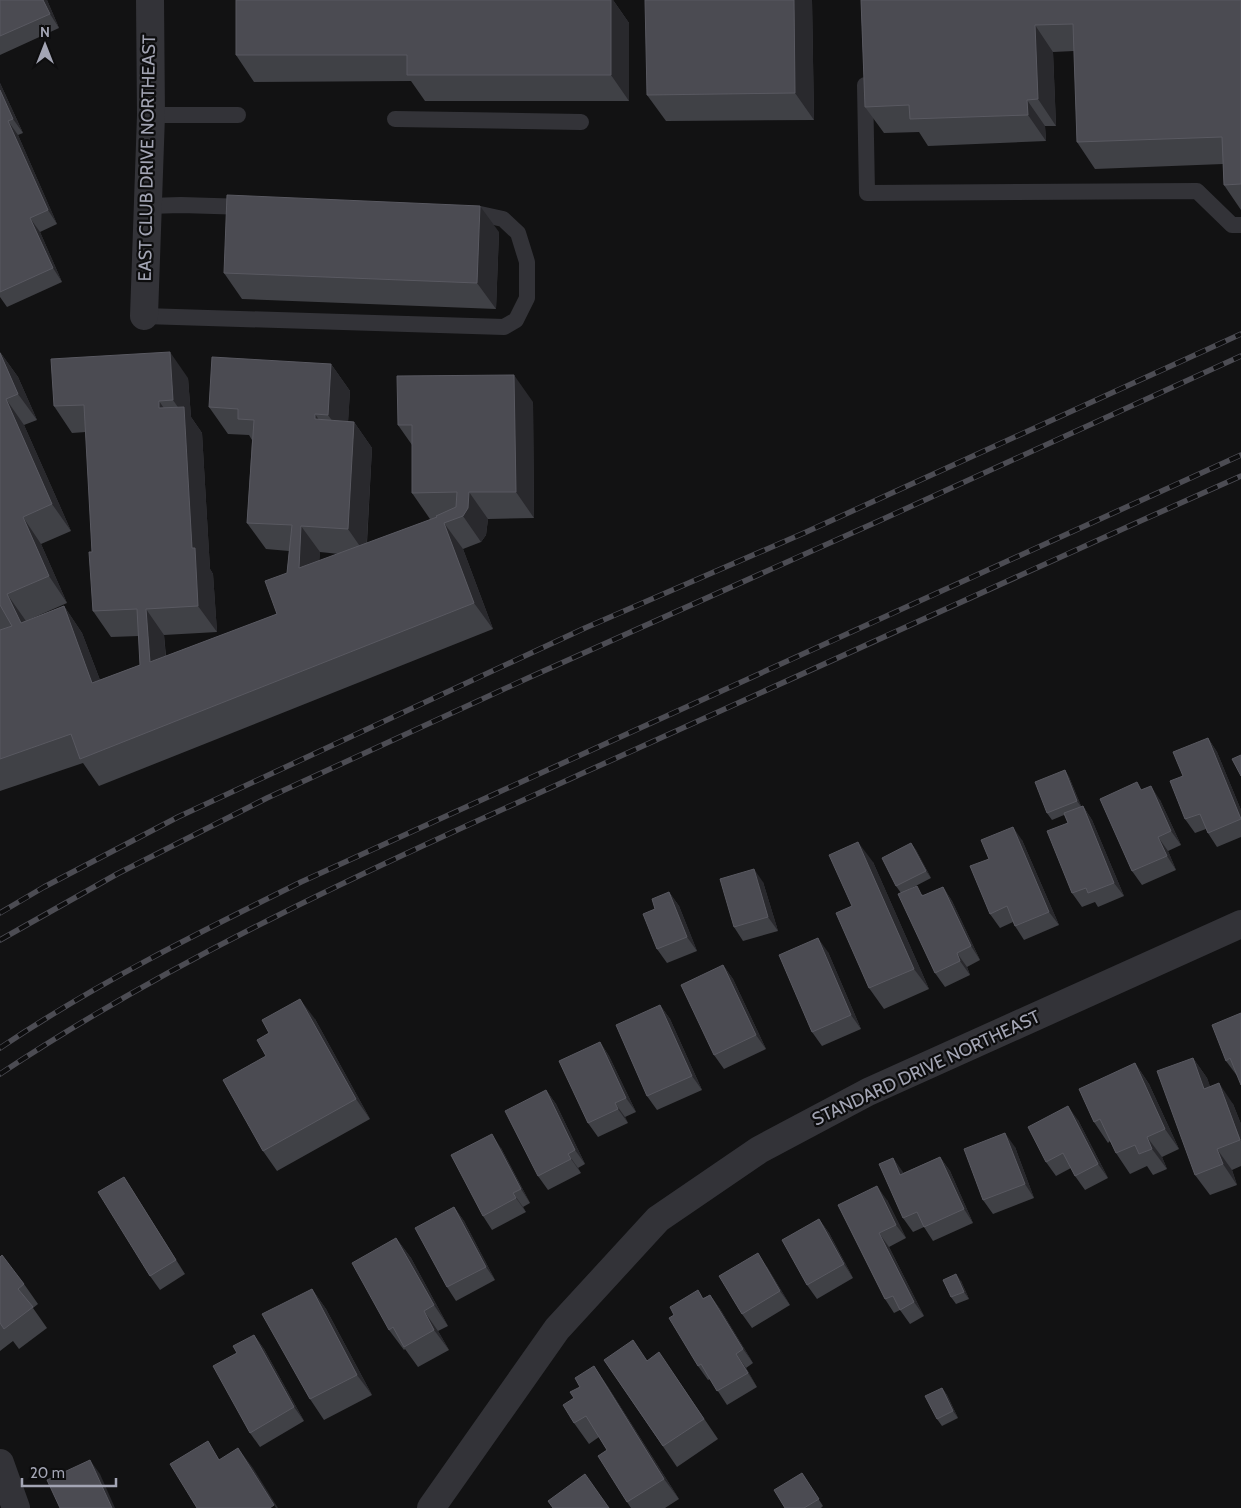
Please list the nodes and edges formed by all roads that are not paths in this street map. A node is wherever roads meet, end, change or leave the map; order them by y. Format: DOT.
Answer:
graph roads {
  1 [pos="150,0"];
  2 [pos="865,68"];
  3 [pos="151,116"];
  4 [pos="238,116"];
  5 [pos="395,119"];
  6 [pos="581,122"];
  7 [pos="148,206"];
  8 [pos="261,208"];
  9 [pos="450,213"];
  10 [pos="1241,224"];
  11 [pos="144,316"];
  12 [pos="1241,924"];
  13 [pos="0,1463"];
  14 [pos="16,1508"];
  15 [pos="431,1508"];
  1 -- 3 [label="street, EAST CLUB DRIVE NORTHEAST"];
  2 -- 10 [label="lane"];
  3 -- 4 [label="lane"];
  3 -- 7 [label="street, EAST CLUB DRIVE NORTHEAST"];
  5 -- 6 [label="lane"];
  7 -- 8 [label="lane"];
  7 -- 11 [label="street, EAST CLUB DRIVE NORTHEAST"];
  9 -- 11 [label="lane"];
  12 -- 15 [label="street, STANDARD DRIVE NORTHEAST"];
  13 -- 14 [label="street"];
}
